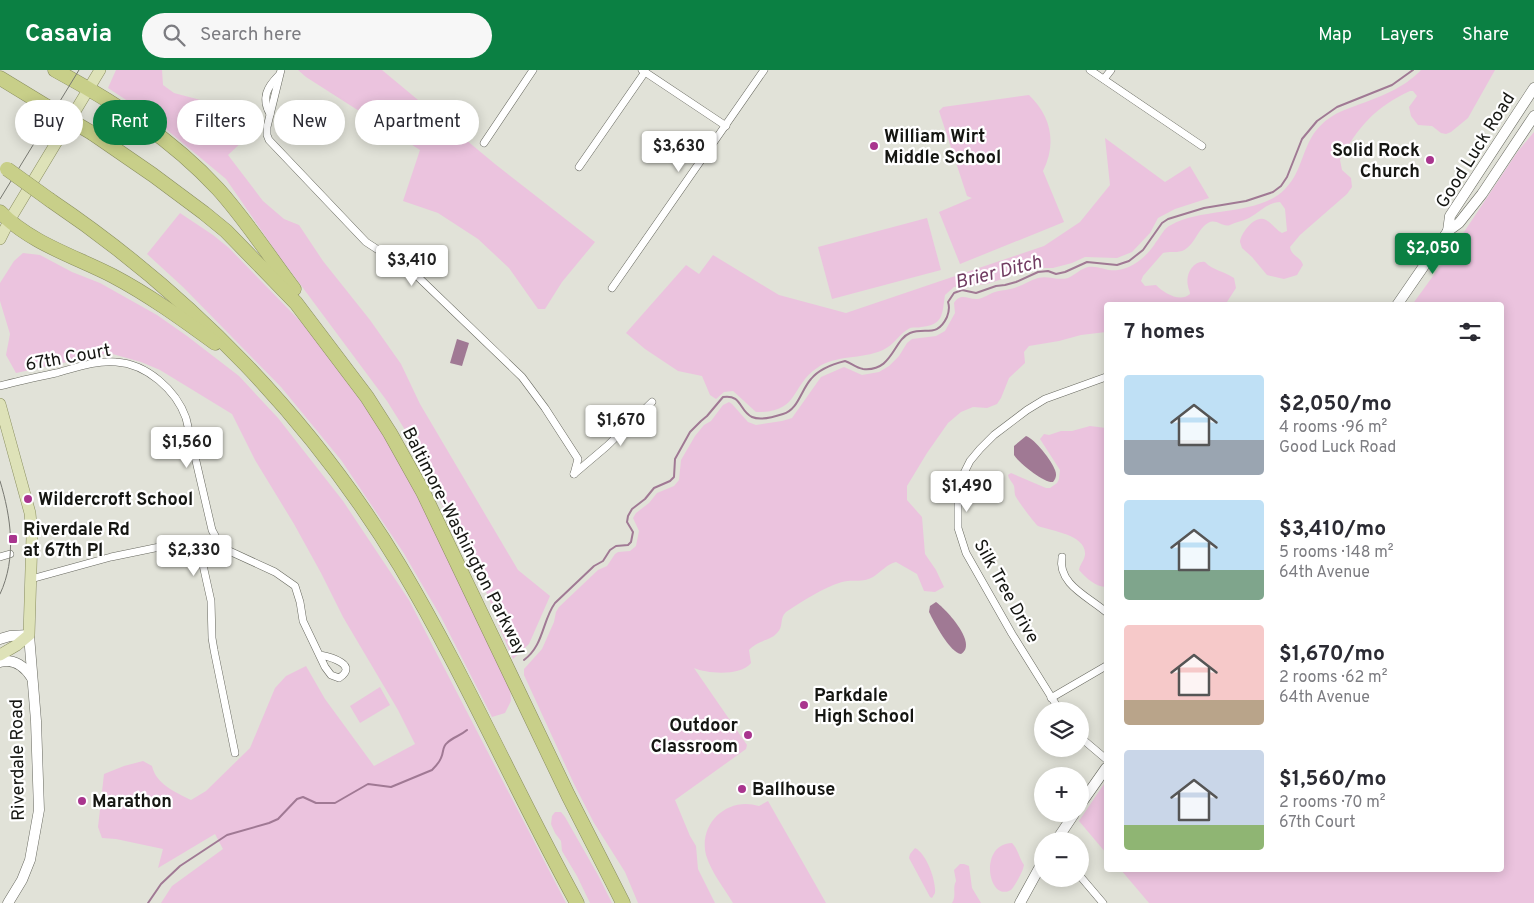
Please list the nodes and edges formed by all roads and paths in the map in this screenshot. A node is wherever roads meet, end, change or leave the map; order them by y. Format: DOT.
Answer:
graph roads {
  1 [pos="56,70"];
  2 [pos="100,70"];
  3 [pos="533,70"];
  4 [pos="764,70"];
  5 [pos="1090,70"];
  6 [pos="1111,70"];
  7 [pos="643,71"];
  8 [pos="281,72"];
  9 [pos="0,78"];
  10 [pos="1104,79"];
  11 [pos="1534,88"];
  12 [pos="89,90"];
  13 [pos="1534,116"];
  14 [pos="726,126"];
  15 [pos="484,143"];
  16 [pos="1202,146"];
  17 [pos="4,167"];
  18 [pos="579,167"];
  19 [pos="4,217"];
  20 [pos="1448,231"];
  21 [pos="0,239"];
  22 [pos="612,288"];
  23 [pos="1399,302"];
  24 [pos="343,363"];
  25 [pos="1104,378"];
  26 [pos="0,386"];
  27 [pos="270,392"];
  28 [pos="652,402"];
  29 [pos="0,404"];
  30 [pos="10,554"];
  31 [pos="0,557"];
  32 [pos="1062,557"];
  33 [pos="31,579"];
  34 [pos="1104,610"];
  35 [pos="29,635"];
  36 [pos="0,639"];
  37 [pos="0,655"];
  38 [pos="320,655"];
  39 [pos="0,662"];
  40 [pos="1104,667"];
  41 [pos="33,680"];
  42 [pos="1051,698"];
  43 [pos="1054,702"];
  44 [pos="1089,745"];
  45 [pos="234,753"];
  46 [pos="1104,757"];
  47 [pos="1104,771"];
  48 [pos="1089,792"];
  49 [pos="1034,878"];
  50 [pos="1089,887"];
  51 [pos="8,903"];
  52 [pos="577,903"];
  53 [pos="623,903"];
  54 [pos="1020,903"];
  55 [pos="1103,903"];
  1 -- 12 [label="highway"];
  2 -- 12 [label="main road"];
  3 -- 15 [label="street"];
  4 -- 14 [label="street"];
  5 -- 10 [label="street"];
  6 -- 10 [label="street"];
  7 -- 14 [label="street"];
  7 -- 18 [label="street"];
  8 -- 28 [label="street"];
  9 -- 24 [label="highway, Baltimore-Washington Parkway, bridge"];
  10 -- 16 [label="street"];
  11 -- 20 [label="main road, Good Luck Road"];
  12 -- 19 [label="main road"];
  12 -- 24 [label="highway"];
  13 -- 20 [label="main road, Good Luck Road"];
  14 -- 22 [label="street"];
  17 -- 27 [label="highway, bridge"];
  19 -- 21 [label="main road"];
  19 -- 27 [label="highway"];
  20 -- 23 [label="main road, Good Luck Road"];
  24 -- 53 [label="highway, Baltimore-Washington Parkway"];
  25 -- 42 [label="street, Silk Tree Drive"];
  26 -- 38 [label="street, 67th Court"];
  27 -- 52 [label="highway"];
  29 -- 33 [label="main road, Riverdale Road"];
  30 -- 31 [label="street"];
  32 -- 34 [label="street"];
  33 -- 35 [label="main road, Riverdale Road"];
  33 -- 45 [label="street"];
  35 -- 36 [label="main road"];
  35 -- 37 [label="main road"];
  35 -- 41 [label="main road, Riverdale Road"];
  39 -- 41 [label="main road"];
  40 -- 42 [label="street"];
  41 -- 51 [label="main road, Riverdale Road"];
  42 -- 43 [label="street, Silk Tree Drive"];
  44 -- 46 [label="street"];
  47 -- 48 [label="main road"];
  49 -- 54 [label="main road"];
  50 -- 55 [label="street"];
}
